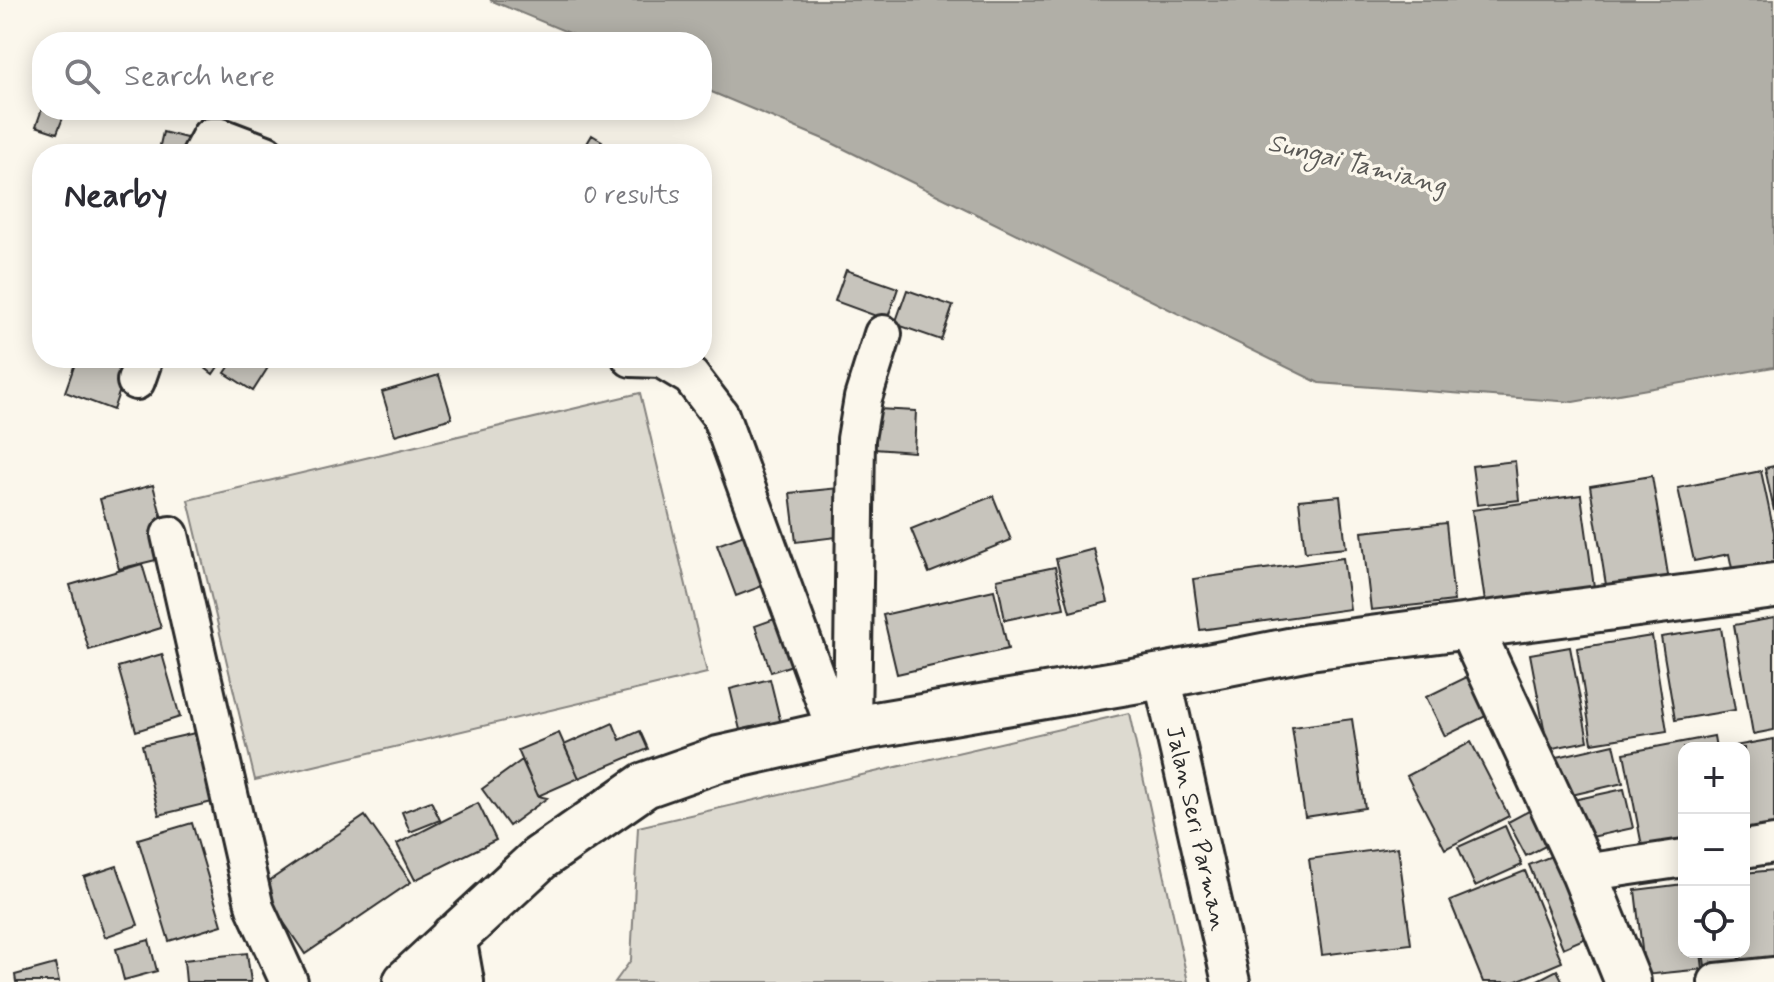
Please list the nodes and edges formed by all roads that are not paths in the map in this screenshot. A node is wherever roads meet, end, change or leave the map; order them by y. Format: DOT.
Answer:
graph roads {
  1 [pos="206,144"];
  2 [pos="240,144"];
  3 [pos="883,334"];
  4 [pos="676,368"];
  5 [pos="170,535"];
  6 [pos="1774,586"];
  7 [pos="1470,627"];
  8 [pos="1162,676"];
  9 [pos="844,730"];
  10 [pos="1774,844"];
  11 [pos="1750,848"];
  12 [pos="1678,859"];
  13 [pos="1584,873"];
  14 [pos="453,937"];
  15 [pos="1774,976"];
  16 [pos="289,982"];
  17 [pos="406,982"];
  18 [pos="461,982"];
  19 [pos="1231,982"];
  20 [pos="1628,982"];
  21 [pos="1717,982"];
  1 -- 2 [label="street"];
  3 -- 9 [label="street"];
  4 -- 9 [label="street"];
  5 -- 16 [label="street"];
  6 -- 7 [label="main road"];
  7 -- 8 [label="main road"];
  7 -- 13 [label="main road"];
  8 -- 9 [label="main road"];
  8 -- 19 [label="street, Jalan Seri Parman"];
  9 -- 14 [label="main road"];
  10 -- 11 [label="street"];
  12 -- 13 [label="street"];
  13 -- 20 [label="main road"];
  14 -- 17 [label="main road"];
  14 -- 18 [label="main road"];
  15 -- 21 [label="street"];
}
